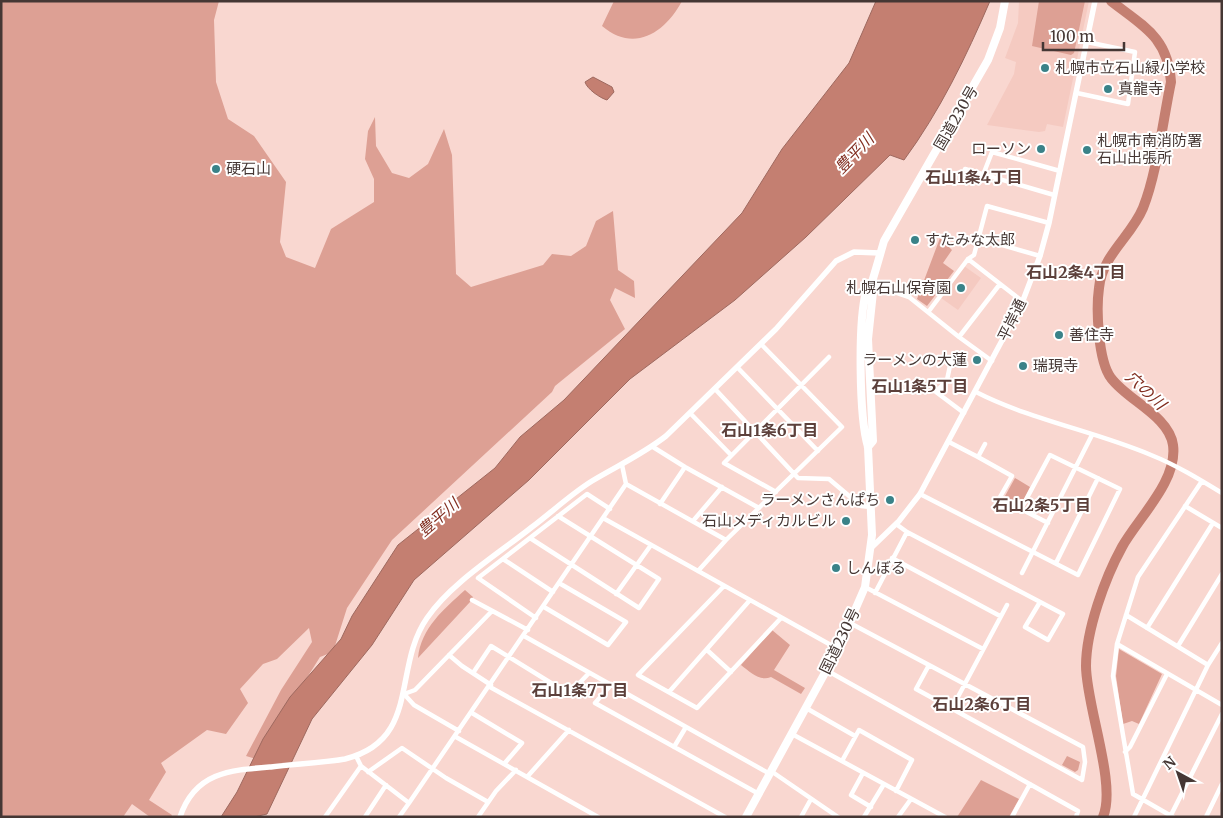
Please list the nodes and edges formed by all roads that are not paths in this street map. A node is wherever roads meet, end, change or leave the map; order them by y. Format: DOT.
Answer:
graph roads {
  1 [pos="1005,1"];
  2 [pos="1095,1"];
  3 [pos="1087,42"];
  4 [pos="1076,93"];
  5 [pos="965,169"];
  6 [pos="1060,171"];
  7 [pos="983,175"];
  8 [pos="1054,195"];
  9 [pos="1049,223"];
  10 [pos="978,238"];
  11 [pos="880,253"];
  12 [pos="1040,256"];
  13 [pos="968,259"];
  14 [pos="871,284"];
  15 [pos="1000,284"];
  16 [pos="1022,301"];
  17 [pos="929,311"];
  18 [pos="959,338"];
  19 [pos="761,344"];
  20 [pos="829,357"];
  21 [pos="951,361"];
  22 [pos="992,361"];
  23 [pos="737,367"];
  24 [pos="802,385"];
  25 [pos="716,390"];
  26 [pos="976,392"];
  27 [pos="777,409"];
  28 [pos="690,413"];
  29 [pos="964,413"];
  30 [pos="754,432"];
  31 [pos="1092,435"];
  32 [pos="949,442"];
  33 [pos="985,444"];
  34 [pos="653,447"];
  35 [pos="818,451"];
  36 [pos="731,455"];
  37 [pos="978,457"];
  38 [pos="622,465"];
  39 [pos="685,467"];
  40 [pos="1076,467"];
  41 [pos="794,474"];
  42 [pos="1098,478"];
  43 [pos="1202,481"];
  44 [pos="626,484"];
  45 [pos="722,487"];
  46 [pos="776,492"];
  47 [pos="1222,493"];
  48 [pos="920,494"];
  49 [pos="660,504"];
  50 [pos="1185,506"];
  51 [pos="759,508"];
  52 [pos="871,508"];
  53 [pos="1021,508"];
  54 [pos="610,509"];
  55 [pos="558,516"];
  56 [pos="603,518"];
  57 [pos="693,521"];
  58 [pos="1048,523"];
  59 [pos="1213,523"];
  60 [pos="896,524"];
  61 [pos="1222,528"];
  62 [pos="907,532"];
  63 [pos="530,538"];
  64 [pos="590,538"];
  65 [pos="726,540"];
  66 [pos="651,545"];
  67 [pos="871,548"];
  68 [pos="1034,551"];
  69 [pos="892,558"];
  70 [pos="503,559"];
  71 [pos="1056,564"];
  72 [pos="571,566"];
  73 [pos="636,566"];
  74 [pos="698,571"];
  75 [pos="1022,573"];
  76 [pos="1222,574"];
  77 [pos="559,583"];
  78 [pos="724,586"];
  79 [pos="865,587"];
  80 [pos="553,592"];
  81 [pos="875,593"];
  82 [pos="616,594"];
  83 [pos="472,600"];
  84 [pos="750,600"];
  85 [pos="1040,602"];
  86 [pos="1007,604"];
  87 [pos="544,607"];
  88 [pos="492,611"];
  89 [pos="1126,615"];
  90 [pos="1000,616"];
  91 [pos="536,618"];
  92 [pos="781,618"];
  93 [pos="850,622"];
  94 [pos="1147,628"];
  95 [pos="528,630"];
  96 [pos="524,636"];
  97 [pos="1222,643"];
  98 [pos="1117,644"];
  99 [pos="1178,646"];
  100 [pos="838,649"];
  101 [pos="983,649"];
  102 [pos="707,650"];
  103 [pos="449,655"];
  104 [pos="509,658"];
  105 [pos="929,664"];
  106 [pos="1208,665"];
  107 [pos="826,670"];
  108 [pos="731,672"];
  109 [pos="473,673"];
  110 [pos="589,673"];
  111 [pos="1167,674"];
  112 [pos="965,683"];
  113 [pos="611,685"];
  114 [pos="490,686"];
  115 [pos="669,692"];
  116 [pos="1195,692"];
  117 [pos="404,694"];
  118 [pos="1222,705"];
  119 [pos="806,708"];
  120 [pos="952,708"];
  121 [pos="472,713"];
  122 [pos="1222,714"];
  123 [pos="686,727"];
  124 [pos="569,730"];
  125 [pos="459,731"];
  126 [pos="792,734"];
  127 [pos="456,736"];
  128 [pos="855,736"];
  129 [pos="674,747"];
  130 [pos="1125,752"];
  131 [pos="356,756"];
  132 [pos="842,761"];
  133 [pos="504,764"];
  134 [pos="361,766"];
  135 [pos="433,769"];
  136 [pos="516,770"];
  137 [pos="368,772"];
  138 [pos="771,772"];
  139 [pos="863,773"];
  140 [pos="527,777"];
  141 [pos="884,784"];
  142 [pos="1030,784"];
  143 [pos="1222,784"];
  144 [pos="386,785"];
  145 [pos="896,791"];
  146 [pos="759,794"];
  147 [pos="811,799"];
  148 [pos="911,799"];
  149 [pos="1142,800"];
  150 [pos="488,802"];
  151 [pos="409,803"];
  152 [pos="871,807"];
  153 [pos="935,815"];
  154 [pos="480,816"];
  155 [pos="1014,816"];
  156 [pos="1172,816"];
  157 [pos="180,817"];
  158 [pos="325,817"];
  159 [pos="365,817"];
  160 [pos="399,817"];
  161 [pos="598,817"];
  162 [pos="725,817"];
  163 [pos="746,817"];
  164 [pos="801,817"];
  165 [pos="838,817"];
  166 [pos="864,817"];
  167 [pos="898,817"];
  168 [pos="945,817"];
  169 [pos="1076,817"];
  170 [pos="1134,817"];
  171 [pos="1206,817"];
  1 -- 11 [label="highway, 国道230号"];
  2 -- 3 [label="street, 平岸通"];
  3 -- 4 [label="street, 平岸通"];
  3 -- 4 [label="street"];
  4 -- 6 [label="street, 平岸通"];
  5 -- 7 [label="street"];
  6 -- 7 [label="street"];
  6 -- 8 [label="street, 平岸通"];
  7 -- 8 [label="street"];
  8 -- 9 [label="street, 平岸通"];
  9 -- 10 [label="street"];
  9 -- 12 [label="street, 平岸通"];
  10 -- 12 [label="street"];
  10 -- 13 [label="street"];
  11 -- 14 [label="highway, 国道230号"];
  11 -- 19 [label="street"];
  12 -- 16 [label="street, 平岸通"];
  13 -- 15 [label="street"];
  13 -- 17 [label="street"];
  14 -- 17 [label="street"];
  14 -- 52 [label="highway, 国道230号"];
  15 -- 16 [label="street"];
  15 -- 18 [label="street"];
  16 -- 22 [label="street, 平岸通"];
  17 -- 18 [label="street"];
  18 -- 22 [label="street"];
  19 -- 23 [label="street"];
  19 -- 24 [label="street"];
  20 -- 24 [label="street"];
  21 -- 29 [label="street"];
  22 -- 26 [label="street, 平岸通"];
  23 -- 25 [label="street"];
  23 -- 27 [label="street"];
  24 -- 27 [label="street"];
  24 -- 35 [label="street"];
  25 -- 28 [label="street"];
  25 -- 30 [label="street"];
  26 -- 29 [label="street, 平岸通"];
  26 -- 31 [label="street"];
  27 -- 30 [label="street"];
  27 -- 35 [label="street"];
  28 -- 34 [label="street"];
  28 -- 36 [label="street"];
  29 -- 32 [label="street, 平岸通"];
  30 -- 36 [label="street"];
  30 -- 41 [label="street"];
  31 -- 40 [label="street"];
  31 -- 43 [label="street"];
  32 -- 37 [label="street"];
  32 -- 48 [label="street, 平岸通"];
  33 -- 37 [label="street"];
  34 -- 38 [label="street"];
  34 -- 39 [label="street"];
  35 -- 41 [label="street"];
  36 -- 46 [label="street"];
  37 -- 53 [label="street"];
  38 -- 44 [label="street"];
  38 -- 117 [label="street"];
  39 -- 45 [label="street"];
  39 -- 49 [label="street"];
  40 -- 42 [label="street"];
  40 -- 53 [label="street"];
  40 -- 58 [label="street"];
  41 -- 46 [label="street"];
  41 -- 52 [label="street"];
  42 -- 71 [label="street"];
  42 -- 71 [label="street"];
  43 -- 47 [label="street"];
  43 -- 50 [label="street"];
  44 -- 49 [label="street"];
  44 -- 54 [label="street"];
  45 -- 51 [label="street"];
  45 -- 57 [label="street"];
  46 -- 51 [label="street"];
  48 -- 60 [label="street, 平岸通"];
  48 -- 68 [label="street"];
  49 -- 57 [label="street"];
  50 -- 59 [label="street"];
  50 -- 89 [label="street"];
  51 -- 65 [label="street"];
  52 -- 67 [label="highway, 国道230号"];
  53 -- 58 [label="street"];
  54 -- 55 [label="street"];
  54 -- 56 [label="street"];
  55 -- 63 [label="street"];
  55 -- 64 [label="street"];
  56 -- 64 [label="street"];
  56 -- 66 [label="street"];
  57 -- 65 [label="street"];
  58 -- 68 [label="street"];
  59 -- 61 [label="street"];
  59 -- 94 [label="street"];
  60 -- 62 [label="street"];
  60 -- 67 [label="street, 平岸通"];
  62 -- 69 [label="street"];
  62 -- 85 [label="street"];
  63 -- 70 [label="street"];
  63 -- 72 [label="street"];
  64 -- 72 [label="street"];
  64 -- 73 [label="street"];
  65 -- 74 [label="street"];
  66 -- 73 [label="street"];
  66 -- 74 [label="street"];
  67 -- 79 [label="highway, 国道230号"];
  68 -- 71 [label="street"];
  68 -- 75 [label="street"];
  69 -- 81 [label="street"];
  69 -- 90 [label="street"];
  70 -- 80 [label="street"];
  70 -- 91 [label="street"];
  72 -- 77 [label="street"];
  72 -- 82 [label="street"];
  73 -- 82 [label="street"];
  73 -- 82 [label="street"];
  74 -- 78 [label="street"];
  76 -- 99 [label="street"];
  77 -- 80 [label="street"];
  77 -- 87 [label="street"];
  78 -- 84 [label="street"];
  78 -- 115 [label="street"];
  79 -- 81 [label="street"];
  79 -- 93 [label="highway, 国道230号"];
  80 -- 87 [label="street"];
  81 -- 101 [label="street"];
  83 -- 88 [label="street"];
  84 -- 92 [label="street"];
  84 -- 102 [label="street"];
  85 -- 85 [label="street"];
  86 -- 90 [label="street"];
  87 -- 91 [label="street"];
  88 -- 95 [label="street"];
  88 -- 103 [label="street"];
  89 -- 94 [label="street"];
  89 -- 98 [label="street"];
  90 -- 101 [label="street"];
  91 -- 95 [label="street"];
  92 -- 100 [label="street"];
  92 -- 108 [label="street"];
  93 -- 100 [label="highway, 国道230号"];
  93 -- 105 [label="street"];
  94 -- 99 [label="street"];
  95 -- 96 [label="street"];
  96 -- 104 [label="street"];
  96 -- 110 [label="street"];
  97 -- 106 [label="street"];
  98 -- 111 [label="street"];
  98 -- 130 [label="street"];
  99 -- 106 [label="street"];
  100 -- 107 [label="highway, 国道230号"];
  101 -- 112 [label="street"];
  102 -- 108 [label="street"];
  102 -- 115 [label="street"];
  103 -- 109 [label="street"];
  103 -- 117 [label="street"];
  104 -- 109 [label="street"];
  104 -- 110 [label="street"];
  104 -- 114 [label="street"];
  105 -- 112 [label="street"];
  105 -- 120 [label="street"];
  106 -- 116 [label="street"];
  107 -- 119 [label="highway, 国道230号"];
  107 -- 142 [label="street"];
  108 -- 115 [label="street"];
  109 -- 114 [label="street"];
  110 -- 113 [label="street"];
  111 -- 116 [label="street"];
  111 -- 130 [label="street"];
  112 -- 120 [label="street"];
  112 -- 120 [label="street"];
  113 -- 123 [label="street"];
  113 -- 129 [label="street"];
  114 -- 121 [label="street"];
  114 -- 124 [label="street"];
  116 -- 118 [label="street"];
  116 -- 149 [label="street"];
  117 -- 125 [label="street"];
  117 -- 131 [label="street"];
  119 -- 126 [label="highway, 国道230号"];
  119 -- 128 [label="street"];
  121 -- 125 [label="street"];
  121 -- 133 [label="street"];
  122 -- 156 [label="street"];
  123 -- 129 [label="street"];
  123 -- 138 [label="street"];
  124 -- 140 [label="street"];
  124 -- 162 [label="street"];
  125 -- 127 [label="street"];
  126 -- 132 [label="street"];
  126 -- 138 [label="highway, 国道230号"];
  127 -- 133 [label="street"];
  127 -- 135 [label="street"];
  128 -- 132 [label="street"];
  128 -- 145 [label="street"];
  129 -- 146 [label="street"];
  130 -- 149 [label="street"];
  131 -- 134 [label="street"];
  131 -- 157 [label="street"];
  132 -- 139 [label="street"];
  133 -- 136 [label="street"];
  134 -- 137 [label="street"];
  134 -- 158 [label="street"];
  135 -- 137 [label="street"];
  135 -- 150 [label="street"];
  135 -- 151 [label="street"];
  136 -- 140 [label="street"];
  136 -- 150 [label="street"];
  137 -- 144 [label="street"];
  138 -- 146 [label="highway, 国道230号"];
  138 -- 147 [label="street"];
  139 -- 141 [label="street"];
  139 -- 152 [label="street"];
  140 -- 161 [label="street"];
  141 -- 145 [label="street"];
  141 -- 152 [label="street"];
  142 -- 155 [label="street"];
  142 -- 169 [label="street"];
  143 -- 171 [label="street"];
  144 -- 151 [label="street"];
  144 -- 159 [label="street"];
  145 -- 148 [label="street"];
  146 -- 163 [label="highway, 国道230号"];
  147 -- 164 [label="street"];
  147 -- 165 [label="street"];
  148 -- 153 [label="street"];
  148 -- 167 [label="street"];
  149 -- 156 [label="street"];
  149 -- 170 [label="street"];
  150 -- 154 [label="street"];
  151 -- 160 [label="street"];
  152 -- 166 [label="street"];
  153 -- 168 [label="street"];
}
